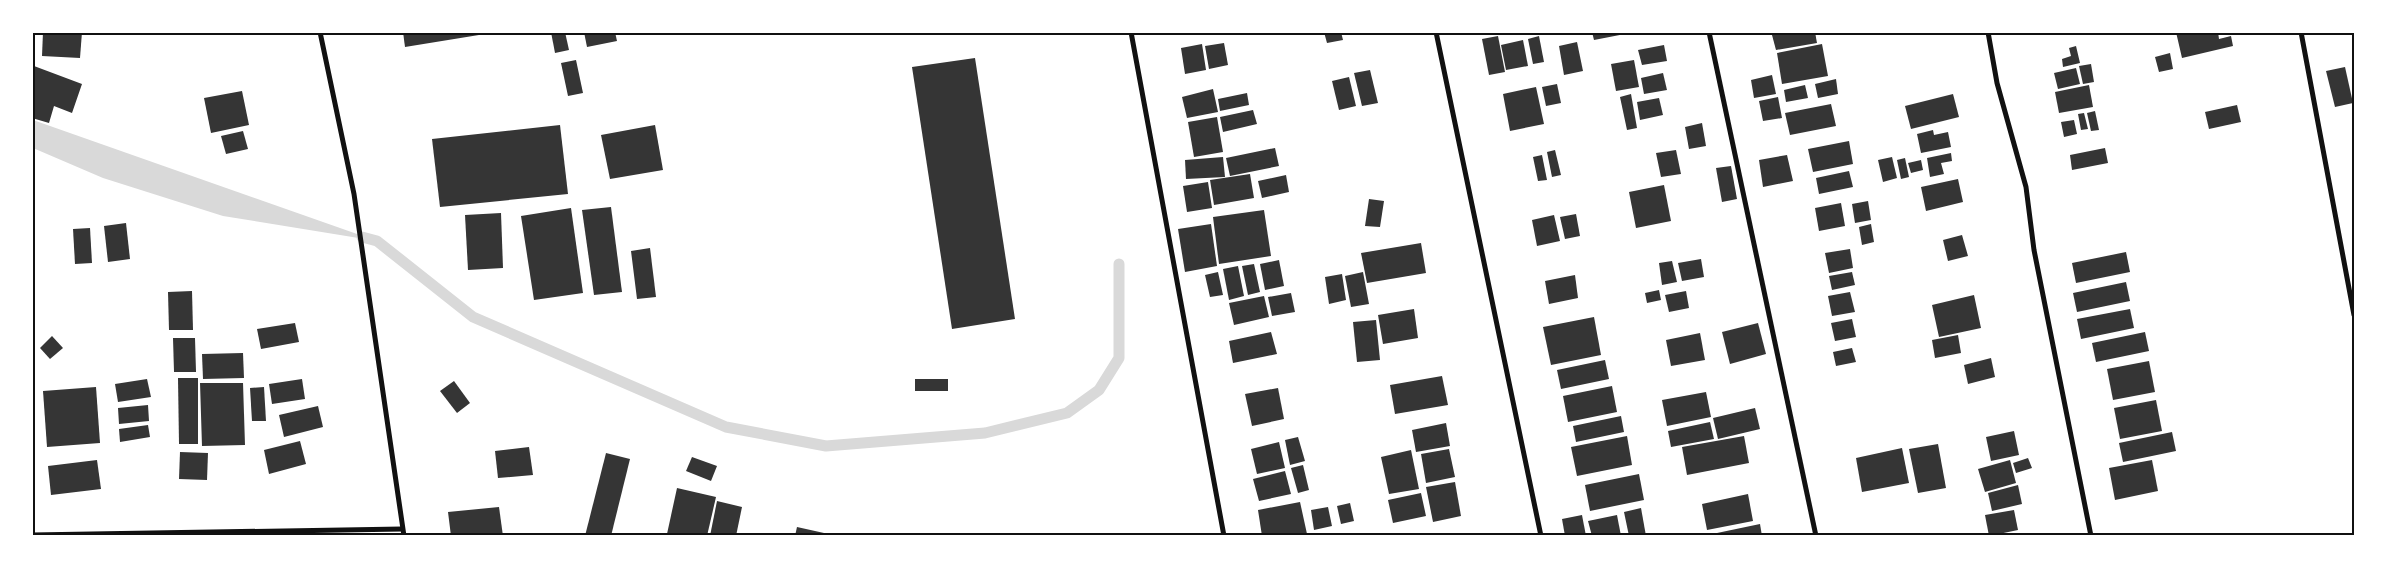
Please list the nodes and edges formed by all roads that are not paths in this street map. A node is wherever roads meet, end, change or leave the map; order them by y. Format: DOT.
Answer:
graph roads {
  1 [pos="320,32"];
  2 [pos="1130,32"];
  3 [pos="1436,32"];
  4 [pos="1709,32"];
  5 [pos="1988,32"];
  6 [pos="2301,32"];
  7 [pos="2354,315"];
  8 [pos="402,529"];
  9 [pos="32,535"];
  10 [pos="404,536"];
  11 [pos="1224,536"];
  12 [pos="1541,536"];
  13 [pos="1816,536"];
  14 [pos="2091,536"];
  1 -- 8 [label="street"];
  2 -- 11 [label="street"];
  3 -- 12 [label="street"];
  4 -- 13 [label="street"];
  5 -- 14 [label="street"];
  6 -- 7 [label="street"];
  8 -- 9 [label="street"];
  8 -- 10 [label="street"];
}
